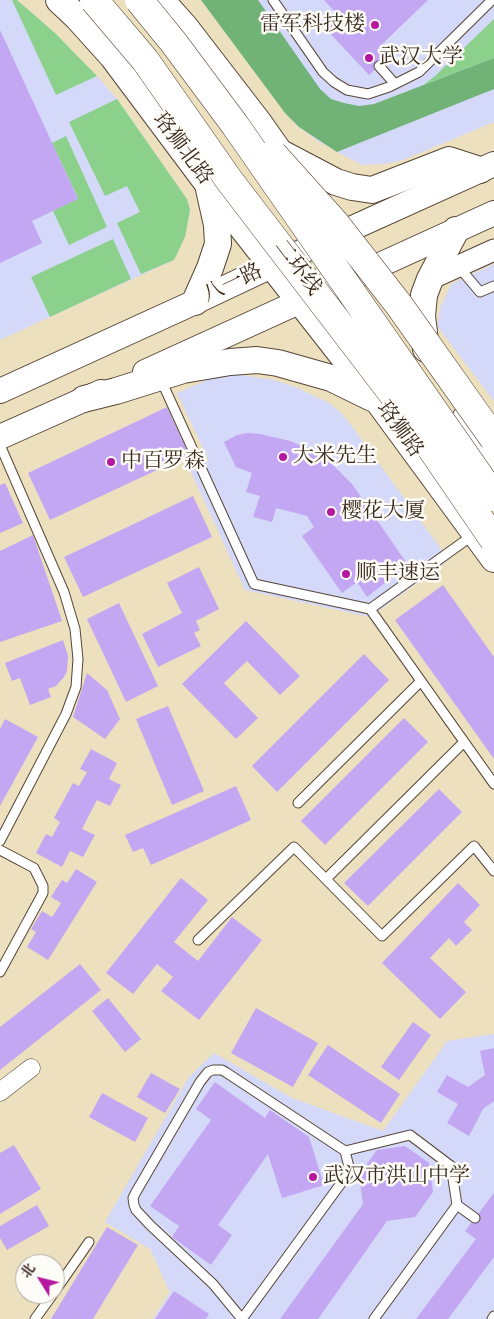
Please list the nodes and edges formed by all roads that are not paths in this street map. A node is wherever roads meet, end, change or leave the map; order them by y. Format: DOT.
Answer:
graph roads {
  1 [pos="59,0"];
  2 [pos="94,0"];
  3 [pos="140,0"];
  4 [pos="161,0"];
  5 [pos="273,0"];
  6 [pos="492,0"];
  7 [pos="378,66"];
  8 [pos="395,84"];
  9 [pos="236,126"];
  10 [pos="279,152"];
  11 [pos="487,167"];
  12 [pos="208,184"];
  13 [pos="494,213"];
  14 [pos="456,230"];
  15 [pos="337,234"];
  16 [pos="494,250"];
  17 [pos="272,266"];
  18 [pos="457,266"];
  19 [pos="363,273"];
  20 [pos="430,278"];
  21 [pos="494,286"];
  22 [pos="195,302"];
  23 [pos="300,303"];
  24 [pos="428,365"];
  25 [pos="160,378"];
  26 [pos="0,391"];
  27 [pos="84,399"];
  28 [pos="378,401"];
  29 [pos="0,437"];
  30 [pos="494,440"];
  31 [pos="0,445"];
  32 [pos="494,462"];
  33 [pos="494,497"];
  34 [pos="484,537"];
  35 [pos="494,559"];
  36 [pos="370,609"];
  37 [pos="421,681"];
  38 [pos="464,742"];
  39 [pos="494,784"];
  40 [pos="298,803"];
  41 [pos="0,841"];
  42 [pos="0,850"];
  43 [pos="494,872"];
  44 [pos="326,879"];
  45 [pos="198,940"];
  46 [pos="0,972"];
  47 [pos="30,1068"];
  48 [pos="0,1092"];
  49 [pos="345,1151"];
  50 [pos="457,1205"];
  51 [pos="475,1218"];
  52 [pos="89,1242"];
  53 [pos="65,1277"];
  54 [pos="46,1304"];
  55 [pos="494,1316"];
  56 [pos="35,1319"];
  57 [pos="242,1319"];
  58 [pos="374,1319"];
  59 [pos="492,1319"];
  1 -- 12 [label="main road, 珞狮北路"];
  2 -- 34 [label="highway, 二环线, bridge"];
  3 -- 9 [label="highway, 二环线, bridge"];
  4 -- 10 [label="main road"];
  5 -- 8 [label="lane"];
  6 -- 8 [label="lane"];
  7 -- 8 [label="lane"];
  9 -- 30 [label="highway, bridge"];
  9 -- 33 [label="highway, 二环线, bridge"];
  10 -- 11 [label="main road"];
  10 -- 15 [label="main road"];
  11 -- 15 [label="main road, 八一路"];
  12 -- 17 [label="main road, 珞狮北路"];
  12 -- 22 [label="main road"];
  13 -- 14 [label="main road, 八一路"];
  14 -- 19 [label="main road, 八一路"];
  14 -- 20 [label="main road"];
  15 -- 17 [label="main road, 八一路"];
  15 -- 19 [label="main road"];
  16 -- 18 [label="street"];
  17 -- 22 [label="main road, 八一路"];
  17 -- 23 [label="main road, 珞狮北路"];
  18 -- 20 [label="street"];
  18 -- 21 [label="lane"];
  19 -- 23 [label="main road, 八一路"];
  19 -- 24 [label="main road"];
  20 -- 24 [label="main road"];
  22 -- 26 [label="main road, 八一路"];
  23 -- 27 [label="main road, 八一路"];
  23 -- 28 [label="main road, 珞狮路"];
  24 -- 32 [label="main road"];
  25 -- 27 [label="main road"];
  25 -- 28 [label="main road"];
  25 -- 36 [label="lane"];
  27 -- 29 [label="main road, 八一路"];
  28 -- 34 [label="main road, 珞狮路"];
  31 -- 41 [label="lane"];
  34 -- 35 [label="main road, 珞狮路"];
  34 -- 36 [label="lane"];
  36 -- 37 [label="lane"];
  37 -- 38 [label="lane"];
  37 -- 40 [label="lane"];
  38 -- 39 [label="lane"];
  38 -- 44 [label="lane"];
  42 -- 46 [label="lane"];
  43 -- 44 [label="lane"];
  44 -- 45 [label="lane"];
  47 -- 48 [label="street"];
  49 -- 50 [label="lane"];
  49 -- 57 [label="lane"];
  49 -- 57 [label="lane"];
  50 -- 51 [label="lane"];
  50 -- 58 [label="lane"];
  52 -- 53 [label="lane"];
  54 -- 56 [label="lane"];
  55 -- 59 [label="lane"];
}
